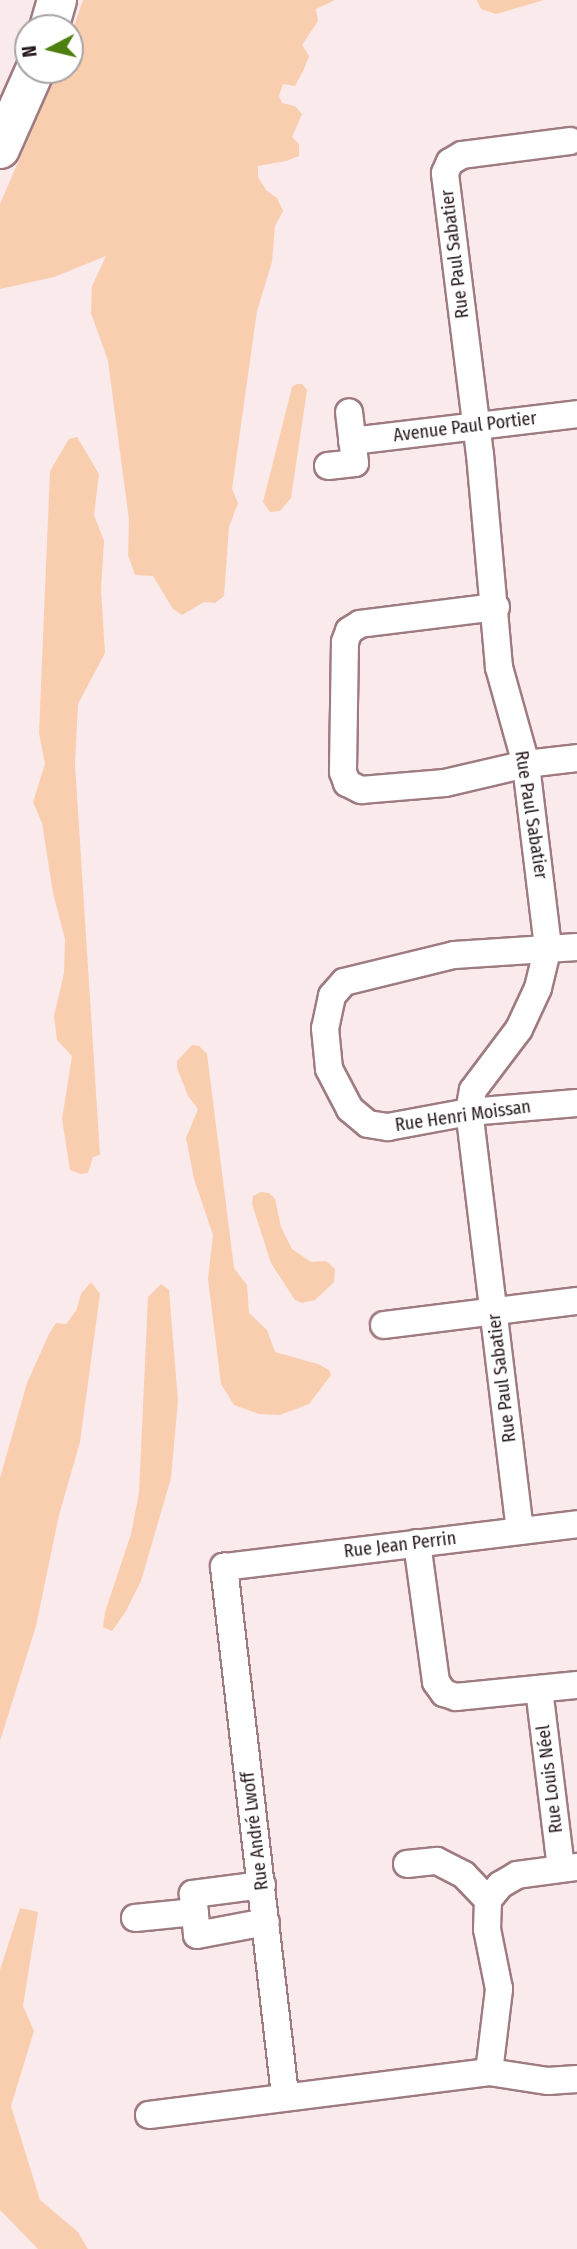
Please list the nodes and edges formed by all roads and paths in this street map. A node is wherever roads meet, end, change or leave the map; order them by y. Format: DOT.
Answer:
graph roads {
  1 [pos="29,84"];
  2 [pos="570,141"];
  3 [pos="0,149"];
  4 [pos="349,412"];
  5 [pos="577,414"];
  6 [pos="477,426"];
  7 [pos="352,441"];
  8 [pos="328,466"];
  9 [pos="496,607"];
  10 [pos="577,758"];
  11 [pos="526,764"];
  12 [pos="548,947"];
  13 [pos="577,947"];
  14 [pos="577,1103"];
  15 [pos="469,1112"];
  16 [pos="577,1301"];
  17 [pos="495,1311"];
  18 [pos="384,1325"];
  19 [pos="577,1524"];
  20 [pos="520,1531"];
  21 [pos="417,1543"];
  22 [pos="224,1567"];
  23 [pos="577,1685"];
  24 [pos="539,1689"];
  25 [pos="407,1864"];
  26 [pos="569,1868"];
  27 [pos="262,1885"];
  28 [pos="488,1900"];
  29 [pos="195,1912"];
  30 [pos="135,1918"];
  31 [pos="266,1922"];
  32 [pos="489,2072"];
  33 [pos="577,2079"];
  34 [pos="285,2095"];
  35 [pos="149,2115"];
  1 -- 3 [label="highway"];
  2 -- 6 [label="street, Rue Paul Sabatier"];
  4 -- 7 [label="street"];
  5 -- 6 [label="street, Avenue Paul Portier"];
  6 -- 7 [label="street, Avenue Paul Portier"];
  6 -- 9 [label="street, Rue Paul Sabatier"];
  7 -- 8 [label="street"];
  9 -- 11 [label="street, Rue Paul Sabatier"];
  9 -- 11 [label="street"];
  10 -- 11 [label="street"];
  11 -- 12 [label="street, Rue Paul Sabatier"];
  12 -- 13 [label="street, Rue Henri Moissan"];
  12 -- 15 [label="street, Rue Paul Sabatier"];
  12 -- 15 [label="street, Rue Henri Moissan"];
  14 -- 15 [label="street, Rue Henri Moissan"];
  15 -- 17 [label="street, Rue Paul Sabatier"];
  16 -- 17 [label="street"];
  17 -- 18 [label="street"];
  17 -- 20 [label="street, Rue Paul Sabatier"];
  19 -- 20 [label="street, Rue Jean Perrin"];
  20 -- 21 [label="street, Rue Jean Perrin"];
  21 -- 22 [label="street, Rue Jean Perrin"];
  21 -- 24 [label="street"];
  22 -- 27 [label="street, Rue André Lwoff"];
  23 -- 24 [label="street"];
  24 -- 26 [label="street, Rue Louis Néel"];
  25 -- 28 [label="street"];
  26 -- 28 [label="street"];
  27 -- 29 [label="street"];
  27 -- 31 [label="street, Rue André Lwoff"];
  28 -- 32 [label="street"];
  29 -- 30 [label="street"];
  29 -- 31 [label="street"];
  31 -- 34 [label="street, Rue André Lwoff"];
  32 -- 33 [label="street"];
  32 -- 34 [label="street"];
  34 -- 35 [label="street"];
}
